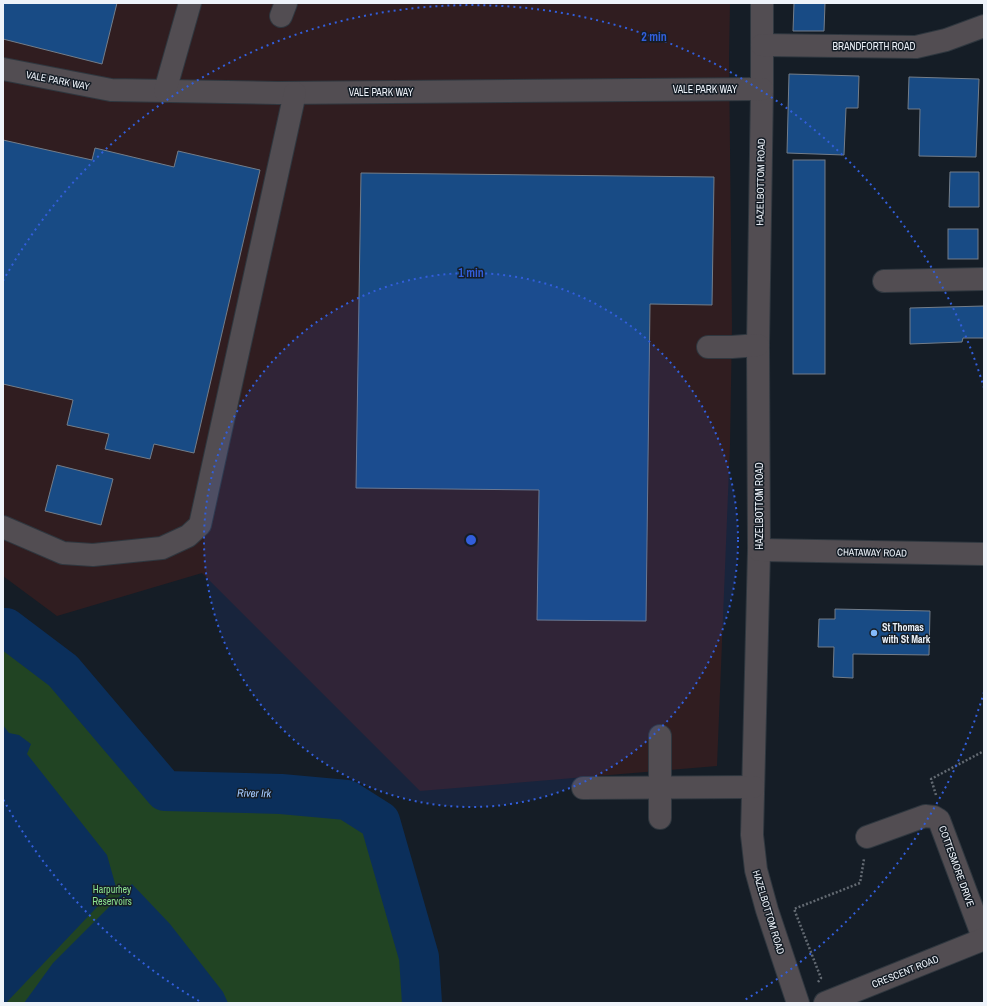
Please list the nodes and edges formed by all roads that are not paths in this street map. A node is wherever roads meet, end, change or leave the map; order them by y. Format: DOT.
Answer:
graph roads {
  1 [pos="190,3"];
  2 [pos="762,3"];
  3 [pos="984,26"];
  4 [pos="762,45"];
  5 [pos="3,69"];
  6 [pos="762,89"];
  7 [pos="165,91"];
  8 [pos="295,93"];
  9 [pos="984,279"];
  10 [pos="884,281"];
  11 [pos="758,345"];
  12 [pos="708,347"];
  13 [pos="3,527"];
  14 [pos="759,550"];
  15 [pos="984,554"];
  16 [pos="660,736"];
  17 [pos="660,787"];
  18 [pos="753,787"];
  19 [pos="583,788"];
  20 [pos="660,818"];
  21 [pos="867,836"];
  22 [pos="984,939"];
  23 [pos="821,994"];
  24 [pos="794,1002"];
  1 -- 7 [label="street"];
  2 -- 4 [label="street, HAZELBOTTOM ROAD"];
  3 -- 4 [label="street, BRANDFORTH ROAD"];
  4 -- 6 [label="street, HAZELBOTTOM ROAD"];
  5 -- 7 [label="street, VALE PARK WAY"];
  6 -- 8 [label="street, VALE PARK WAY"];
  6 -- 11 [label="street, HAZELBOTTOM ROAD"];
  7 -- 8 [label="street, VALE PARK WAY"];
  8 -- 13 [label="street"];
  9 -- 10 [label="street"];
  11 -- 12 [label="street"];
  11 -- 14 [label="street, HAZELBOTTOM ROAD"];
  14 -- 15 [label="street, CHATAWAY ROAD"];
  14 -- 18 [label="street, HAZELBOTTOM ROAD"];
  16 -- 17 [label="street"];
  17 -- 18 [label="street"];
  17 -- 19 [label="street"];
  17 -- 20 [label="street"];
  18 -- 24 [label="street, HAZELBOTTOM ROAD"];
  21 -- 22 [label="street, COTTESMORE DRIVE"];
  22 -- 23 [label="street, CRESCENT ROAD"];
}
